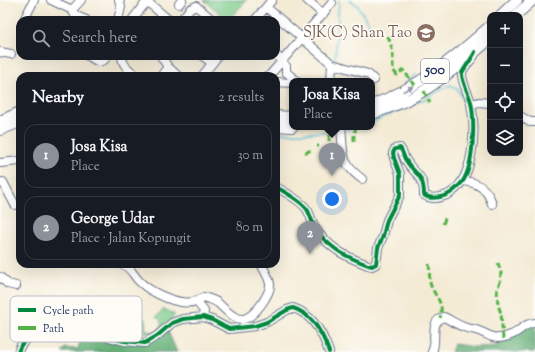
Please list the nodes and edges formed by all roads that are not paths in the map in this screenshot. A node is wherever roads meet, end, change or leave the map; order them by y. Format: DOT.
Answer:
graph roads {
  1 [pos="34,0"];
  2 [pos="51,0"];
  3 [pos="81,0"];
  4 [pos="118,0"];
  5 [pos="272,0"];
  6 [pos="307,0"];
  7 [pos="517,0"];
  8 [pos="533,0"];
  9 [pos="332,3"];
  10 [pos="266,7"];
  11 [pos="504,12"];
  12 [pos="519,12"];
  13 [pos="323,14"];
  14 [pos="74,15"];
  15 [pos="26,16"];
  16 [pos="119,16"];
  17 [pos="135,16"];
  18 [pos="165,16"];
  19 [pos="184,16"];
  20 [pos="208,16"];
  21 [pos="258,16"];
  22 [pos="276,16"];
  23 [pos="280,19"];
  24 [pos="487,29"];
  25 [pos="302,39"];
  26 [pos="487,42"];
  27 [pos="0,52"];
  28 [pos="475,52"];
  29 [pos="11,54"];
  30 [pos="280,57"];
  31 [pos="280,59"];
  32 [pos="123,60"];
  33 [pos="164,60"];
  34 [pos="208,60"];
  35 [pos="215,60"];
  36 [pos="278,60"];
  37 [pos="212,63"];
  38 [pos="332,64"];
  39 [pos="168,67"];
  40 [pos="133,72"];
  41 [pos="164,72"];
  42 [pos="174,72"];
  43 [pos="205,72"];
  44 [pos="271,72"];
  45 [pos="444,75"];
  46 [pos="293,78"];
  47 [pos="331,78"];
  48 [pos="372,78"];
  49 [pos="462,79"];
  50 [pos="487,103"];
  51 [pos="375,104"];
  52 [pos="472,104"];
  53 [pos="375,113"];
  54 [pos="16,114"];
  55 [pos="523,118"];
  56 [pos="0,121"];
  57 [pos="535,122"];
  58 [pos="16,124"];
  59 [pos="0,130"];
  60 [pos="341,130"];
  61 [pos="16,161"];
  62 [pos="0,163"];
  63 [pos="362,179"];
  64 [pos="463,181"];
  65 [pos="0,182"];
  66 [pos="280,190"];
  67 [pos="492,204"];
  68 [pos="15,205"];
  69 [pos="128,268"];
  70 [pos="263,268"];
  71 [pos="0,277"];
  72 [pos="16,286"];
  73 [pos="194,302"];
  74 [pos="203,317"];
  75 [pos="188,318"];
  76 [pos="535,323"];
  77 [pos="24,342"];
  78 [pos="134,342"];
  79 [pos="18,352"];
  80 [pos="328,352"];
  81 [pos="432,352"];
  1 -- 15 [label="street"];
  2 -- 14 [label="street"];
  3 -- 14 [label="street"];
  4 -- 16 [label="street"];
  5 -- 10 [label="street"];
  6 -- 13 [label="street"];
  7 -- 11 [label="main road"];
  8 -- 12 [label="main road"];
  9 -- 13 [label="street"];
  10 -- 21 [label="street"];
  10 -- 22 [label="street"];
  13 -- 25 [label="street"];
  17 -- 18 [label="street"];
  19 -- 20 [label="street"];
  23 -- 25 [label="street"];
  51 -- 24 [label="main road, 500, one-way"];
  25 -- 30 [label="street"];
  25 -- 38 [label="street"];
  26 -- 28 [label="main road, 500"];
  27 -- 29 [label="street"];
  28 -- 45 [label="main road, 500"];
  28 -- 49 [label="street"];
  31 -- 46 [label="street"];
  32 -- 40 [label="street"];
  33 -- 39 [label="street"];
  34 -- 37 [label="street"];
  35 -- 37 [label="street"];
  36 -- 44 [label="street"];
  37 -- 43 [label="street"];
  38 -- 47 [label="street"];
  38 -- 48 [label="street"];
  39 -- 41 [label="street"];
  39 -- 42 [label="street"];
  45 -- 49 [label="street"];
  45 -- 53 [label="main road, 500"];
  49 -- 52 [label="street"];
  50 -- 52 [label="street"];
  52 -- 64 [label="street"];
  54 -- 56 [label="main road"];
  55 -- 57 [label="street"];
  58 -- 59 [label="main road"];
  60 -- 63 [label="street"];
  61 -- 62 [label="street"];
  64 -- 66 [label="street"];
  64 -- 67 [label="street"];
  65 -- 68 [label="street"];
  69 -- 73 [label="street"];
  70 -- 73 [label="street"];
  71 -- 72 [label="street"];
  73 -- 74 [label="street"];
  73 -- 75 [label="street"];
  74 -- 75 [label="street"];
  74 -- 80 [label="street"];
  75 -- 78 [label="street"];
  76 -- 81 [label="street"];
  77 -- 79 [label="street"];
}
